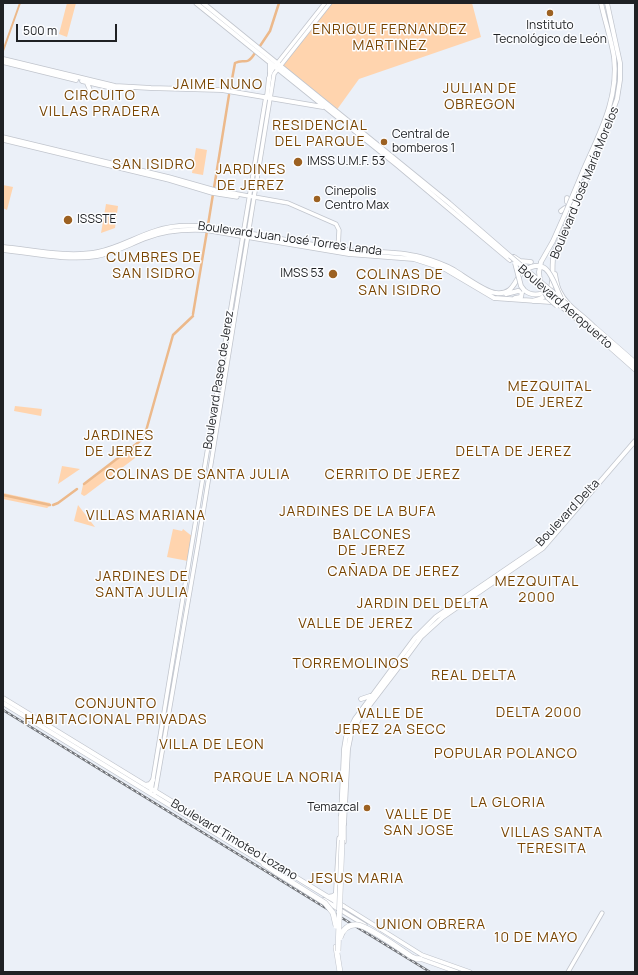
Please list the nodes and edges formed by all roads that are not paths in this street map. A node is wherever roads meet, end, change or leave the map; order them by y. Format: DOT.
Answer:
graph roads {
  1 [pos="196,3"];
  2 [pos="203,3"];
  3 [pos="325,3"];
  4 [pos="330,3"];
  5 [pos="600,3"];
  6 [pos="608,3"];
  7 [pos="208,10"];
  8 [pos="225,21"];
  9 [pos="615,21"];
  10 [pos="604,28"];
  11 [pos="255,48"];
  12 [pos="260,52"];
  13 [pos="3,59"];
  14 [pos="3,62"];
  15 [pos="270,62"];
  16 [pos="278,66"];
  17 [pos="271,79"];
  18 [pos="85,82"];
  19 [pos="90,90"];
  20 [pos="268,98"];
  21 [pos="316,100"];
  22 [pos="315,105"];
  23 [pos="326,108"];
  24 [pos="334,108"];
  25 [pos="599,128"];
  26 [pos="353,130"];
  27 [pos="600,133"];
  28 [pos="3,137"];
  29 [pos="597,139"];
  30 [pos="3,140"];
  31 [pos="593,143"];
  32 [pos="385,150"];
  33 [pos="251,198"];
  34 [pos="567,198"];
  35 [pos="577,200"];
  36 [pos="561,211"];
  37 [pos="570,215"];
  38 [pos="479,231"];
  39 [pos="245,235"];
  40 [pos="128,237"];
  41 [pos="135,239"];
  42 [pos="495,245"];
  43 [pos="3,247"];
  44 [pos="52,248"];
  45 [pos="3,250"];
  46 [pos="336,250"];
  47 [pos="47,252"];
  48 [pos="239,257"];
  49 [pos="244,259"];
  50 [pos="520,261"];
  51 [pos="512,262"];
  52 [pos="531,262"];
  53 [pos="553,268"];
  54 [pos="517,280"];
  55 [pos="552,284"];
  56 [pos="486,290"];
  57 [pos="501,299"];
  58 [pos="528,301"];
  59 [pos="566,303"];
  60 [pos="564,308"];
  61 [pos="576,317"];
  62 [pos="592,329"];
  63 [pos="599,338"];
  64 [pos="606,341"];
  65 [pos="225,344"];
  66 [pos="230,344"];
  67 [pos="612,352"];
  68 [pos="635,366"];
  69 [pos="223,376"];
  70 [pos="223,391"];
  71 [pos="217,393"];
  72 [pos="222,396"];
  73 [pos="216,399"];
  74 [pos="635,438"];
  75 [pos="635,441"];
  76 [pos="536,542"];
  77 [pos="535,549"];
  78 [pos="519,561"];
  79 [pos="511,570"];
  80 [pos="422,631"];
  81 [pos="422,637"];
  82 [pos="374,693"];
  83 [pos="3,698"];
  84 [pos="16,700"];
  85 [pos="361,700"];
  86 [pos="9,702"];
  87 [pos="3,703"];
  88 [pos="82,749"];
  89 [pos="87,752"];
  90 [pos="153,780"];
  91 [pos="144,785"];
  92 [pos="153,792"];
  93 [pos="340,817"];
  94 [pos="344,824"];
  95 [pos="342,840"];
  96 [pos="243,848"];
  97 [pos="248,851"];
  98 [pos="264,864"];
  99 [pos="336,894"];
  100 [pos="328,897"];
  101 [pos="336,903"];
  102 [pos="343,906"];
  103 [pos="602,913"];
  104 [pos="398,940"];
  105 [pos="396,944"];
  106 [pos="404,944"];
  107 [pos="402,948"];
  108 [pos="337,949"];
  109 [pos="420,959"];
  110 [pos="341,972"];
  111 [pos="457,972"];
  112 [pos="470,972"];
  113 [pos="568,972"];
  1 -- 11 [label="main road"];
  2 -- 8 [label="main road"];
  3 -- 16 [label="main road"];
  4 -- 16 [label="main road"];
  5 -- 10 [label="main road"];
  5 -- 27 [label="main road, Boulevard José María Morelos"];
  6 -- 9 [label="main road"];
  6 -- 35 [label="main road, Boulevard José María Morelos"];
  7 -- 8 [label="main road"];
  8 -- 11 [label="main road"];
  11 -- 12 [label="main road"];
  12 -- 15 [label="main road"];
  12 -- 16 [label="main road"];
  13 -- 20 [label="main road"];
  14 -- 18 [label="main road"];
  15 -- 16 [label="main road"];
  15 -- 17 [label="main road"];
  16 -- 17 [label="main road"];
  16 -- 21 [label="main road"];
  16 -- 24 [label="main road"];
  17 -- 20 [label="main road"];
  18 -- 19 [label="main road"];
  18 -- 20 [label="main road"];
  20 -- 22 [label="main road"];
  20 -- 23 [label="main road"];
  20 -- 33 [label="main road, Boulevard Paseo de Jerez"];
  21 -- 22 [label="main road"];
  21 -- 23 [label="main road"];
  22 -- 23 [label="main road"];
  23 -- 24 [label="main road"];
  23 -- 26 [label="main road"];
  24 -- 32 [label="main road"];
  25 -- 27 [label="main road"];
  26 -- 32 [label="main road"];
  26 -- 38 [label="main road"];
  27 -- 29 [label="main road, Boulevard José María Morelos"];
  28 -- 33 [label="main road"];
  29 -- 31 [label="main road"];
  29 -- 61 [label="main road, Boulevard José María Morelos, bridge"];
  30 -- 33 [label="main road"];
  32 -- 38 [label="main road"];
  33 -- 39 [label="main road, Boulevard Paseo de Jerez"];
  33 -- 46 [label="main road"];
  34 -- 35 [label="main road"];
  35 -- 37 [label="main road, Boulevard José María Morelos"];
  36 -- 37 [label="main road"];
  37 -- 53 [label="main road, Boulevard José María Morelos"];
  38 -- 42 [label="main road"];
  38 -- 50 [label="main road"];
  38 -- 51 [label="main road"];
  39 -- 41 [label="main road, Boulevard Juan José Torres Landa"];
  39 -- 45 [label="main road, Boulevard Juan José Torres Landa"];
  39 -- 46 [label="main road, Boulevard Juan José Torres Landa"];
  39 -- 48 [label="main road, Boulevard Paseo de Jerez"];
  39 -- 49 [label="main road, Boulevard Paseo de Jerez"];
  40 -- 41 [label="main road"];
  41 -- 47 [label="main road, Boulevard Juan José Torres Landa"];
  42 -- 51 [label="main road, Boulevard Aeropuerto"];
  42 -- 59 [label="main road, Boulevard Aeropuerto, bridge"];
  43 -- 47 [label="main road, Boulevard Juan José Torres Landa"];
  44 -- 47 [label="main road"];
  46 -- 56 [label="main road, Boulevard Juan José Torres Landa"];
  46 -- 57 [label="main road, Boulevard Juan José Torres Landa"];
  48 -- 49 [label="main road"];
  48 -- 65 [label="main road, Boulevard Paseo de Jerez"];
  49 -- 66 [label="main road, Boulevard Paseo de Jerez"];
  50 -- 51 [label="main road"];
  50 -- 52 [label="main road"];
  51 -- 54 [label="main road"];
  51 -- 55 [label="main road, bridge"];
  51 -- 61 [label="main road, Boulevard Aeropuerto, bridge"];
  53 -- 55 [label="main road, Boulevard José María Morelos"];
  53 -- 59 [label="main road"];
  54 -- 56 [label="main road, Boulevard Juan José Torres Landa"];
  54 -- 59 [label="main road, Boulevard Juan José Torres Landa, bridge"];
  55 -- 58 [label="main road"];
  56 -- 57 [label="main road"];
  57 -- 58 [label="main road, Boulevard Juan José Torres Landa"];
  58 -- 60 [label="main road, Boulevard Juan José Torres Landa"];
  59 -- 60 [label="main road"];
  59 -- 61 [label="main road, Boulevard Aeropuerto"];
  59 -- 62 [label="main road"];
  60 -- 62 [label="main road"];
  61 -- 62 [label="main road, Boulevard Aeropuerto"];
  61 -- 62 [label="main road, Boulevard Aeropuerto"];
  62 -- 63 [label="highway, Boulevard Aeropuerto"];
  62 -- 64 [label="highway, Boulevard Aeropuerto"];
  63 -- 64 [label="highway, Boulevard Aeropuerto"];
  63 -- 67 [label="highway"];
  64 -- 68 [label="highway, Boulevard Aeropuerto"];
  64 -- 68 [label="highway"];
  65 -- 66 [label="main road"];
  65 -- 69 [label="main road, Boulevard Paseo de Jerez"];
  66 -- 69 [label="main road, Boulevard Paseo de Jerez"];
  69 -- 70 [label="main road, Boulevard Paseo de Jerez"];
  69 -- 71 [label="main road, Boulevard Paseo de Jerez"];
  70 -- 71 [label="main road"];
  70 -- 72 [label="main road, Boulevard Paseo de Jerez"];
  71 -- 73 [label="main road, Boulevard Paseo de Jerez"];
  72 -- 73 [label="main road"];
  72 -- 92 [label="main road, Boulevard Paseo de Jerez"];
  73 -- 90 [label="main road, Boulevard Paseo de Jerez"];
  74 -- 77 [label="main road, Boulevard Delta"];
  75 -- 79 [label="main road, Boulevard Delta"];
  76 -- 77 [label="main road"];
  77 -- 78 [label="main road, Boulevard Delta"];
  78 -- 79 [label="main road"];
  78 -- 80 [label="main road, Boulevard Delta"];
  79 -- 81 [label="main road, Boulevard Delta"];
  80 -- 81 [label="main road"];
  80 -- 82 [label="main road, Boulevard Delta"];
  81 -- 94 [label="main road, Boulevard Delta"];
  82 -- 85 [label="main road"];
  82 -- 93 [label="main road, Boulevard Delta"];
  83 -- 86 [label="main road, Boulevard Timoteo Lozano"];
  84 -- 86 [label="main road"];
  86 -- 88 [label="main road, Boulevard Timoteo Lozano"];
  87 -- 88 [label="main road, Boulevard Timoteo Lozano"];
  88 -- 89 [label="main road, Boulevard Timoteo Lozano"];
  89 -- 91 [label="main road, Boulevard Timoteo Lozano"];
  89 -- 92 [label="main road, Boulevard Timoteo Lozano"];
  90 -- 91 [label="main road"];
  90 -- 92 [label="main road, Boulevard Paseo de Jerez"];
  91 -- 92 [label="main road, Boulevard Timoteo Lozano"];
  92 -- 96 [label="main road, Boulevard Timoteo Lozano"];
  92 -- 96 [label="main road, Boulevard Timoteo Lozano"];
  93 -- 95 [label="highway"];
  93 -- 99 [label="main road, Boulevard Delta"];
  94 -- 95 [label="highway"];
  94 -- 101 [label="main road, Boulevard Delta"];
  95 -- 108 [label="highway, bridge"];
  96 -- 97 [label="main road, Boulevard Timoteo Lozano"];
  97 -- 98 [label="main road, Boulevard Timoteo Lozano"];
  97 -- 100 [label="main road, Boulevard Timoteo Lozano"];
  98 -- 101 [label="main road, Boulevard Timoteo Lozano"];
  98 -- 108 [label="highway, bridge"];
  99 -- 100 [label="main road"];
  99 -- 101 [label="main road, Boulevard Delta"];
  100 -- 101 [label="main road, Boulevard Timoteo Lozano"];
  101 -- 102 [label="main road, Boulevard Timoteo Lozano"];
  101 -- 105 [label="main road, Boulevard Timoteo Lozano"];
  102 -- 104 [label="main road, Boulevard Timoteo Lozano"];
  103 -- 113 [label="main road"];
  104 -- 105 [label="main road"];
  104 -- 106 [label="main road, Boulevard Timoteo Lozano"];
  105 -- 107 [label="main road, Boulevard Timoteo Lozano"];
  106 -- 107 [label="main road"];
  106 -- 112 [label="main road, Boulevard Timoteo Lozano"];
  107 -- 109 [label="main road, Boulevard Timoteo Lozano"];
  108 -- 109 [label="highway, bridge"];
  108 -- 110 [label="highway"];
  109 -- 111 [label="main road, Boulevard Timoteo Lozano"];
}
